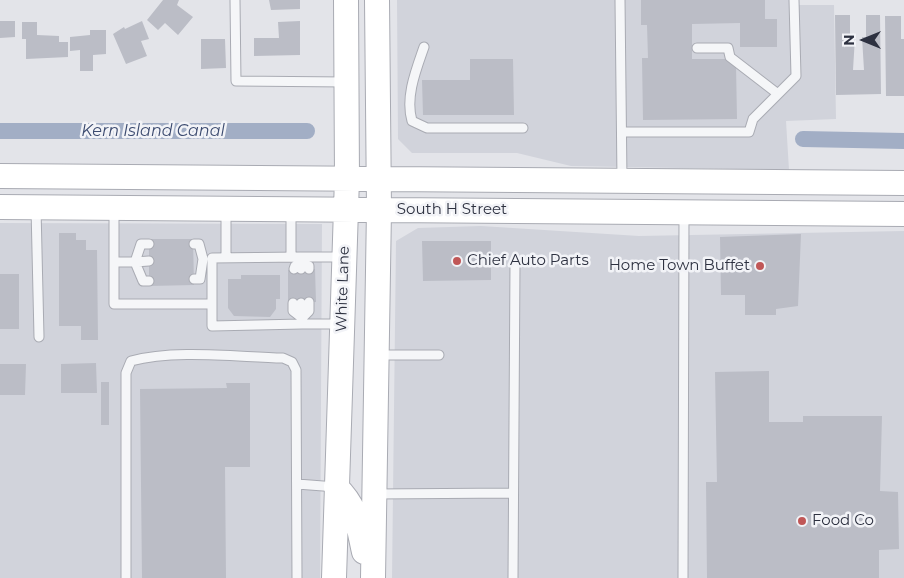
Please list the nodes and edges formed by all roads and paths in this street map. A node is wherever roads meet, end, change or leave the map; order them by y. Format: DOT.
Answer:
graph roads {
  1 [pos="235,0"];
  2 [pos="346,0"];
  3 [pos="377,0"];
  4 [pos="620,0"];
  5 [pos="794,0"];
  6 [pos="424,47"];
  7 [pos="697,48"];
  8 [pos="346,82"];
  9 [pos="778,94"];
  10 [pos="523,128"];
  11 [pos="622,132"];
  12 [pos="0,176"];
  13 [pos="216,177"];
  14 [pos="348,178"];
  15 [pos="378,178"];
  16 [pos="622,180"];
  17 [pos="813,182"];
  18 [pos="904,183"];
  19 [pos="0,207"];
  20 [pos="36,207"];
  21 [pos="114,208"];
  22 [pos="226,208"];
  23 [pos="291,208"];
  24 [pos="345,209"];
  25 [pos="379,209"];
  26 [pos="687,212"];
  27 [pos="904,214"];
  28 [pos="149,244"];
  29 [pos="194,244"];
  30 [pos="226,257"];
  31 [pos="344,257"];
  32 [pos="203,259"];
  33 [pos="149,261"];
  34 [pos="114,262"];
  35 [pos="135,262"];
  36 [pos="515,264"];
  37 [pos="300,265"];
  38 [pos="194,279"];
  39 [pos="149,281"];
  40 [pos="212,304"];
  41 [pos="302,322"];
  42 [pos="341,324"];
  43 [pos="39,337"];
  44 [pos="377,355"];
  45 [pos="439,355"];
  46 [pos="297,484"];
  47 [pos="336,487"];
  48 [pos="513,493"];
  49 [pos="375,494"];
  50 [pos="126,578"];
  51 [pos="297,578"];
  52 [pos="334,578"];
  53 [pos="372,578"];
  54 [pos="513,578"];
  55 [pos="683,578"];
  1 -- 8 [label="lane"];
  2 -- 8 [label="street, White Lane"];
  3 -- 15 [label="street"];
  4 -- 11 [label="lane"];
  5 -- 9 [label="lane"];
  6 -- 10 [label="lane"];
  7 -- 9 [label="lane"];
  8 -- 14 [label="street, White Lane"];
  9 -- 11 [label="lane"];
  11 -- 16 [label="lane"];
  12 -- 13 [label="street, South H Street"];
  13 -- 14 [label="street, South H Street"];
  13 -- 21 [label="street"];
  14 -- 15 [label="street, South H Street"];
  14 -- 24 [label="street, White Lane"];
  15 -- 16 [label="street, South H Street"];
  15 -- 25 [label="street"];
  16 -- 17 [label="street, South H Street"];
  17 -- 18 [label="street, South H Street"];
  17 -- 26 [label="street"];
  19 -- 20 [label="street, South H Street"];
  20 -- 21 [label="street, South H Street"];
  20 -- 43 [label="lane"];
  21 -- 22 [label="street, South H Street"];
  21 -- 34 [label="lane"];
  22 -- 23 [label="street, South H Street"];
  22 -- 30 [label="lane"];
  23 -- 24 [label="street, South H Street"];
  23 -- 37 [label="lane"];
  24 -- 25 [label="street, South H Street"];
  24 -- 31 [label="street, White Lane"];
  25 -- 26 [label="street, South H Street"];
  25 -- 44 [label="street"];
  26 -- 27 [label="street, South H Street"];
  26 -- 55 [label="lane"];
  28 -- 35 [label="lane"];
  29 -- 32 [label="lane"];
  30 -- 32 [label="lane"];
  30 -- 37 [label="lane"];
  31 -- 37 [label="lane"];
  31 -- 42 [label="street, White Lane"];
  32 -- 38 [label="lane"];
  32 -- 40 [label="lane"];
  33 -- 35 [label="lane"];
  34 -- 35 [label="lane"];
  34 -- 40 [label="lane"];
  35 -- 39 [label="lane"];
  36 -- 48 [label="lane"];
  40 -- 41 [label="lane"];
  41 -- 41 [label="lane"];
  41 -- 42 [label="lane"];
  42 -- 47 [label="street, White Lane"];
  44 -- 45 [label="lane"];
  44 -- 49 [label="street"];
  46 -- 47 [label="lane"];
  46 -- 50 [label="lane"];
  46 -- 51 [label="lane"];
  47 -- 52 [label="street, White Lane"];
  47 -- 53 [label="street"];
  48 -- 49 [label="lane"];
  48 -- 54 [label="lane"];
  49 -- 53 [label="street"];
}
